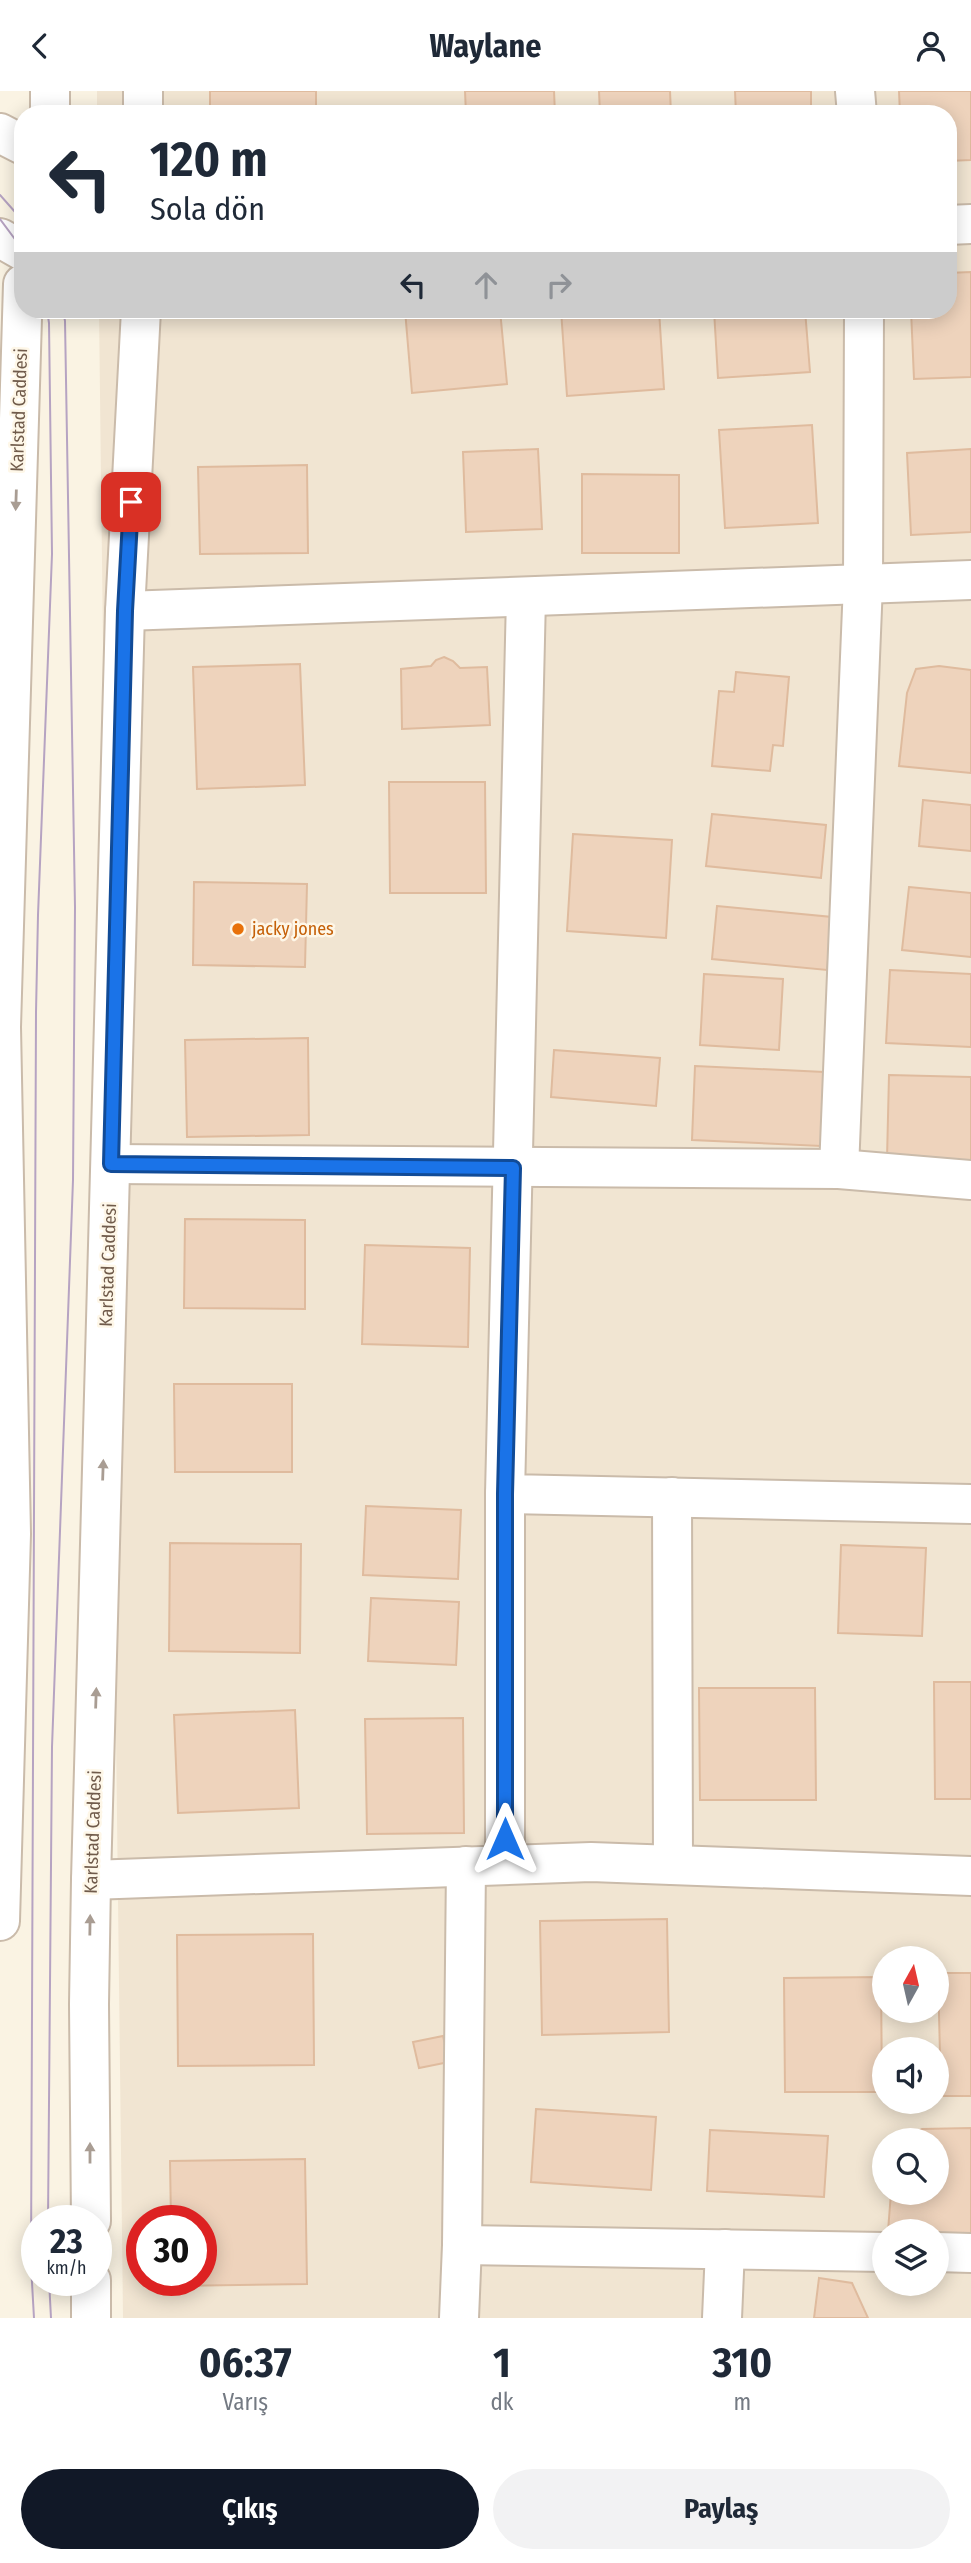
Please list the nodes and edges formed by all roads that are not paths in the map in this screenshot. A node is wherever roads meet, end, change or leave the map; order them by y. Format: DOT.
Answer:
graph roads {
  1 [pos="22,319"];
  2 [pos="141,319"];
  3 [pos="864,319"];
  4 [pos="971,580"];
  5 [pos="863,584"];
  6 [pos="526,597"];
  7 [pos="125,611"];
  8 [pos="3,869"];
  9 [pos="111,1164"];
  10 [pos="513,1168"];
  11 [pos="839,1169"];
  12 [pos="971,1180"];
  13 [pos="505,1494"];
  14 [pos="672,1497"];
  15 [pos="971,1504"];
  16 [pos="505,1865"];
  17 [pos="673,1865"];
  18 [pos="466,1866"];
  19 [pos="971,1876"];
  20 [pos="91,1880"];
  21 [pos="0,1921"];
  22 [pos="91,2205"];
  23 [pos="462,2245"];
  24 [pos="725,2249"];
  25 [pos="872,2252"];
  26 [pos="949,2252"];
  27 [pos="971,2253"];
  28 [pos="91,2296"];
  29 [pos="91,2318"];
  30 [pos="459,2318"];
  31 [pos="722,2318"];
  1 -- 8 [label="street, Karlstad Caddesi, one-way"];
  2 -- 7 [label="street, Karlstad Caddesi"];
  3 -- 5 [label="street"];
  4 -- 5 [label="street"];
  5 -- 6 [label="street"];
  5 -- 11 [label="street"];
  6 -- 7 [label="street"];
  6 -- 10 [label="street"];
  7 -- 9 [label="street, Karlstad Caddesi"];
  8 -- 21 [label="street, Karlstad Caddesi"];
  9 -- 10 [label="street"];
  20 -- 9 [label="street, Karlstad Caddesi, one-way"];
  10 -- 11 [label="street"];
  10 -- 13 [label="street"];
  11 -- 12 [label="street"];
  13 -- 14 [label="street"];
  13 -- 16 [label="street"];
  14 -- 15 [label="street"];
  14 -- 17 [label="street"];
  16 -- 17 [label="street"];
  16 -- 18 [label="street"];
  17 -- 19 [label="street"];
  18 -- 20 [label="street"];
  18 -- 23 [label="street"];
  22 -- 20 [label="street, Karlstad Caddesi, one-way"];
  23 -- 24 [label="street"];
  23 -- 30 [label="street"];
  24 -- 25 [label="street"];
  24 -- 31 [label="street"];
  26 -- 27 [label="street"];
  28 -- 29 [label="street"];
}
